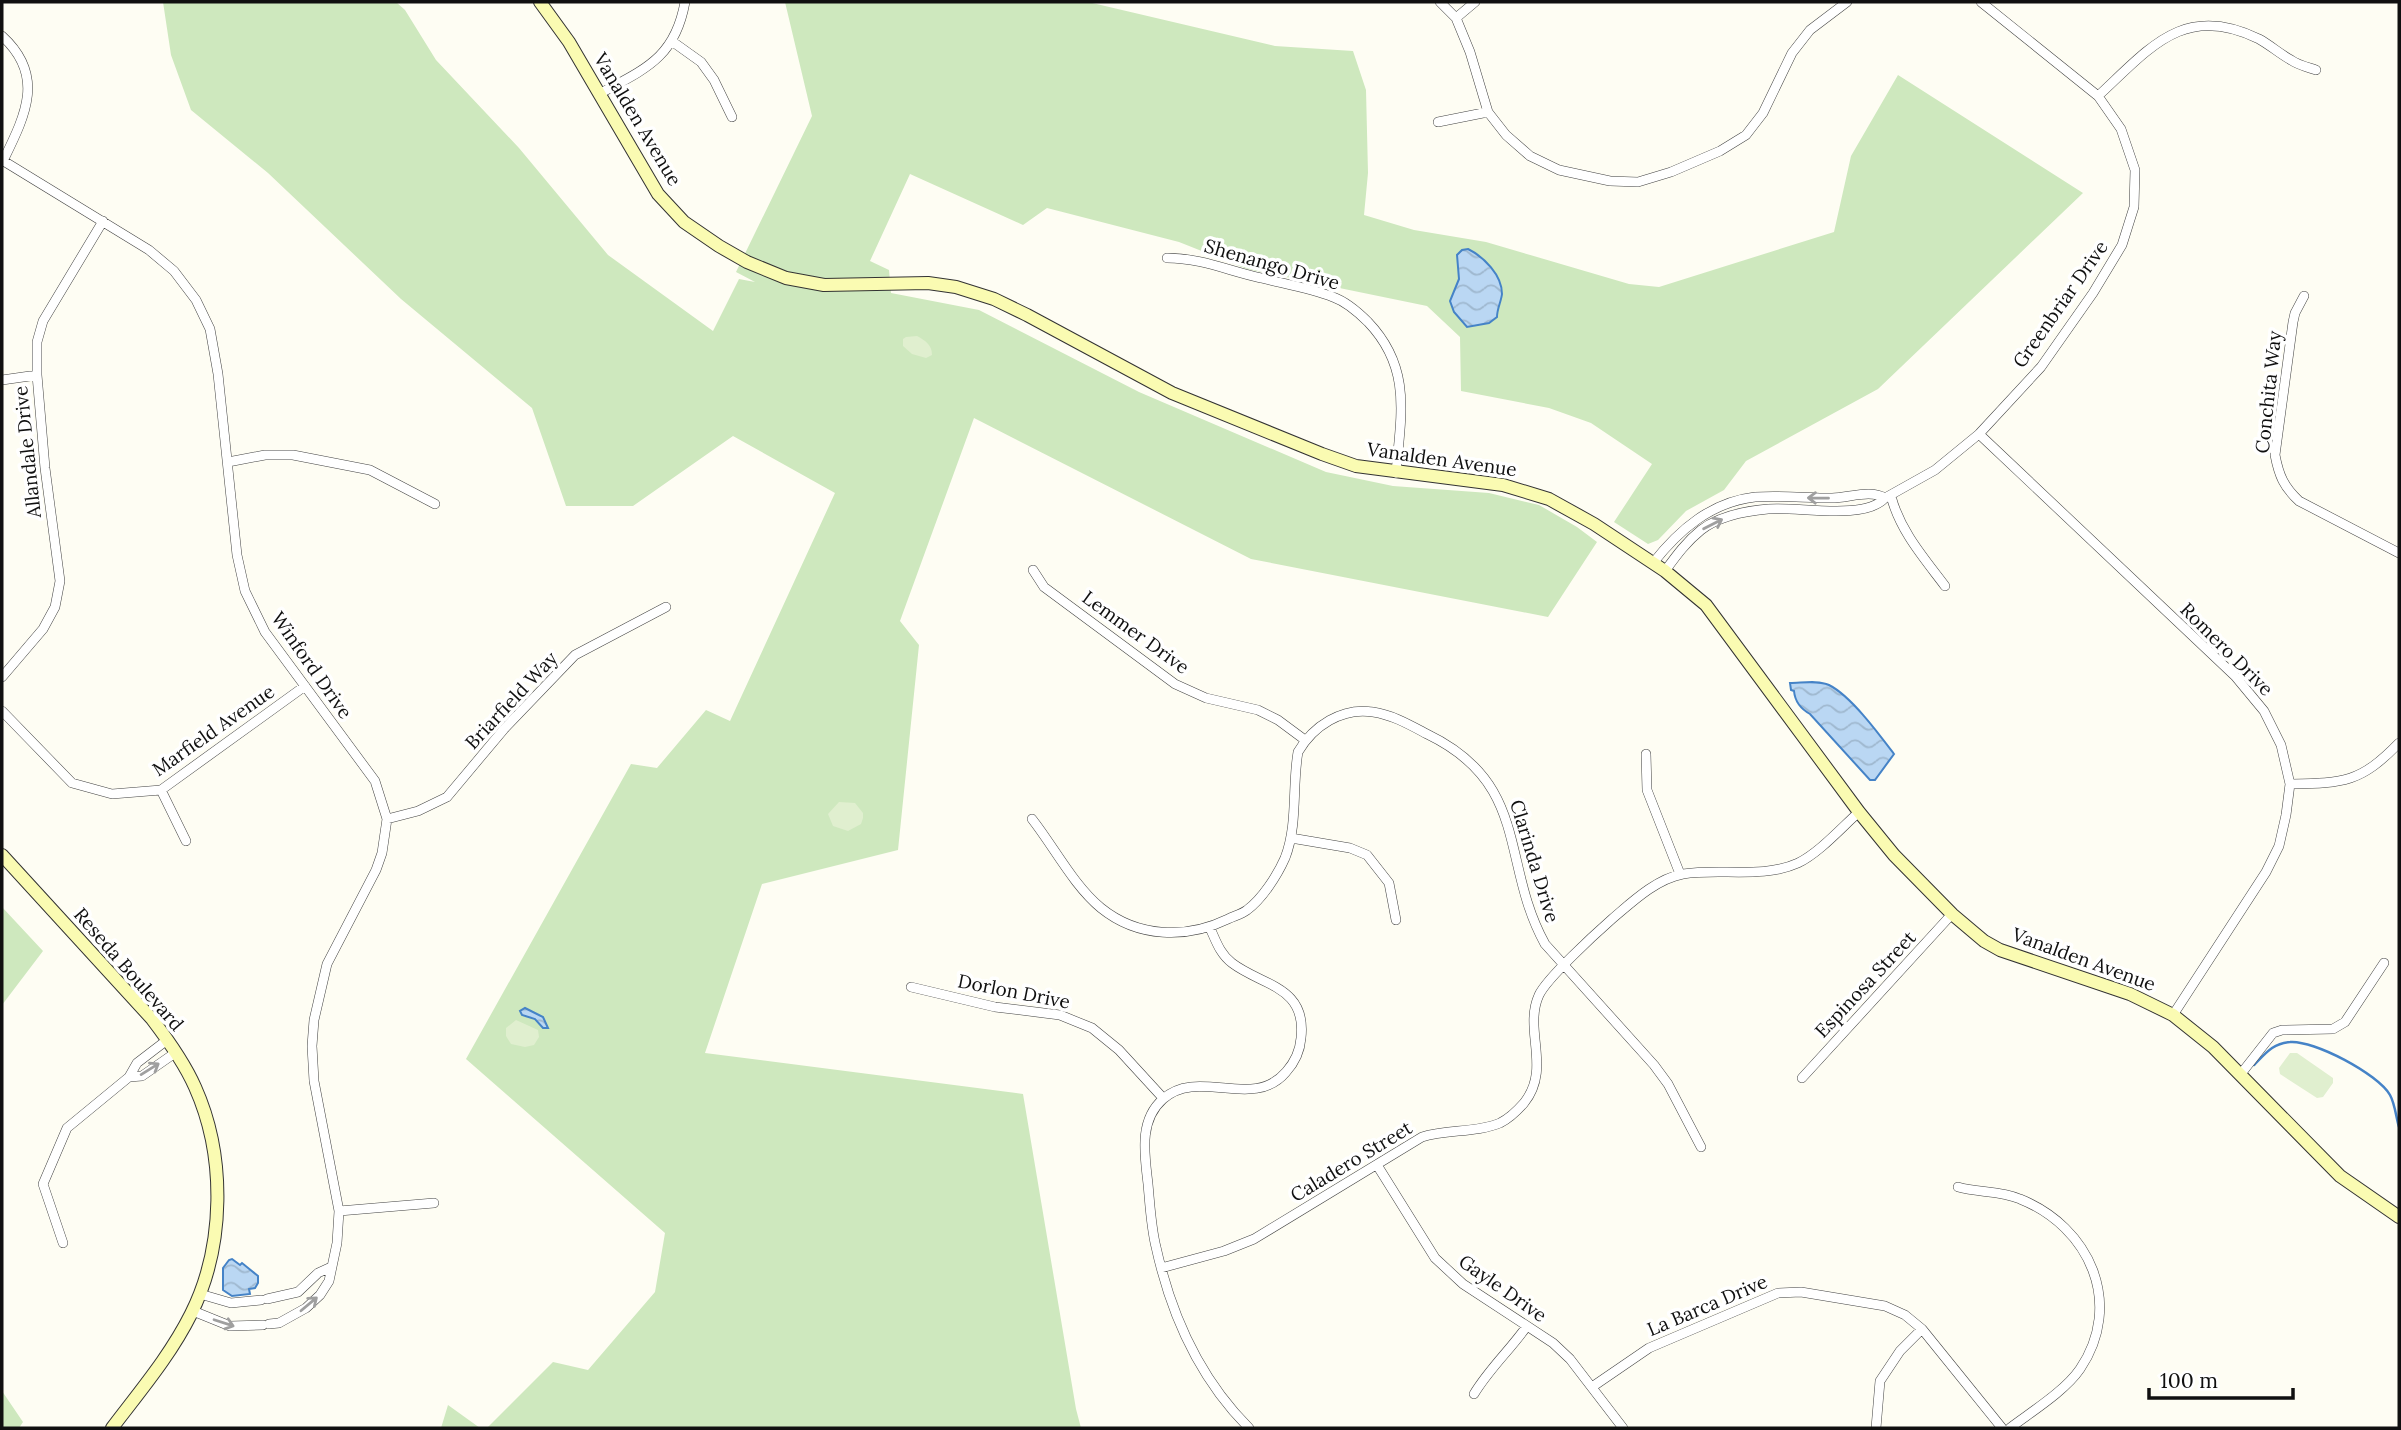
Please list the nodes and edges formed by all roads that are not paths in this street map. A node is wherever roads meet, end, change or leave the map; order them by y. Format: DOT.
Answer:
graph roads {
  1 [pos="540,2"];
  2 [pos="685,2"];
  3 [pos="1440,2"];
  4 [pos="1475,2"];
  5 [pos="1847,2"];
  6 [pos="1981,2"];
  7 [pos="1455,18"];
  8 [pos="2,36"];
  9 [pos="673,42"];
  10 [pos="2315,70"];
  11 [pos="599,94"];
  12 [pos="2098,96"];
  13 [pos="1488,112"];
  14 [pos="733,117"];
  15 [pos="1438,122"];
  16 [pos="2,161"];
  17 [pos="103,221"];
  18 [pos="1167,258"];
  19 [pos="2304,296"];
  20 [pos="37,375"];
  21 [pos="2,380"];
  22 [pos="1979,434"];
  23 [pos="228,462"];
  24 [pos="1396,473"];
  25 [pos="1888,497"];
  26 [pos="435,504"];
  27 [pos="2399,553"];
  28 [pos="1653,563"];
  29 [pos="1033,570"];
  30 [pos="1665,571"];
  31 [pos="1945,586"];
  32 [pos="666,607"];
  33 [pos="2,677"];
  34 [pos="305,686"];
  35 [pos="2,711"];
  36 [pos="1305,740"];
  37 [pos="2398,748"];
  38 [pos="1646,754"];
  39 [pos="2290,784"];
  40 [pos="161,790"];
  41 [pos="1859,812"];
  42 [pos="387,818"];
  43 [pos="1032,819"];
  44 [pos="1291,838"];
  45 [pos="187,841"];
  46 [pos="2,855"];
  47 [pos="1680,874"];
  48 [pos="1952,915"];
  49 [pos="1396,920"];
  50 [pos="1210,928"];
  51 [pos="2384,963"];
  52 [pos="1564,966"];
  53 [pos="911,988"];
  54 [pos="2173,1014"];
  55 [pos="167,1040"];
  56 [pos="175,1053"];
  57 [pos="2240,1075"];
  58 [pos="128,1077"];
  59 [pos="1802,1078"];
  60 [pos="1163,1098"];
  61 [pos="1701,1147"];
  62 [pos="1377,1165"];
  63 [pos="1958,1187"];
  64 [pos="435,1203"];
  65 [pos="339,1211"];
  66 [pos="2399,1217"];
  67 [pos="63,1243"];
  68 [pos="331,1267"];
  69 [pos="1161,1268"];
  70 [pos="200,1294"];
  71 [pos="193,1311"];
  72 [pos="1527,1326"];
  73 [pos="1922,1329"];
  74 [pos="1592,1387"];
  75 [pos="1474,1394"];
  76 [pos="112,1428"];
  77 [pos="1249,1428"];
  78 [pos="1623,1428"];
  79 [pos="1876,1428"];
  80 [pos="2002,1428"];
  81 [pos="2010,1428"];
  1 -- 11 [label="main road, Vanalden Avenue"];
  2 -- 9 [label="street"];
  3 -- 7 [label="street"];
  4 -- 7 [label="street"];
  5 -- 13 [label="street"];
  6 -- 12 [label="street, Greenbriar Drive"];
  7 -- 13 [label="street"];
  8 -- 16 [label="street"];
  9 -- 11 [label="street"];
  9 -- 14 [label="street"];
  10 -- 12 [label="street"];
  11 -- 24 [label="main road, Vanalden Avenue"];
  12 -- 22 [label="street, Greenbriar Drive"];
  13 -- 15 [label="street"];
  16 -- 17 [label="street, Winford Drive"];
  17 -- 20 [label="street, Allandale Drive"];
  17 -- 23 [label="street, Winford Drive"];
  18 -- 24 [label="street, Shenango Drive"];
  19 -- 27 [label="street, Conchita Way"];
  20 -- 21 [label="street"];
  20 -- 33 [label="street, Allandale Drive"];
  22 -- 25 [label="street, Greenbriar Drive"];
  22 -- 39 [label="street, Romero Drive"];
  23 -- 26 [label="street"];
  23 -- 34 [label="street, Winford Drive"];
  24 -- 28 [label="main road, Vanalden Avenue"];
  25 -- 28 [label="street, one-way"];
  30 -- 25 [label="street, Greenbriar Drive, one-way"];
  25 -- 31 [label="street"];
  28 -- 30 [label="main road, Vanalden Avenue"];
  29 -- 36 [label="street, Lemmer Drive"];
  30 -- 41 [label="main road, Vanalden Avenue"];
  32 -- 42 [label="street, Briarfield Way"];
  34 -- 40 [label="street, Marfield Avenue"];
  34 -- 42 [label="street, Winford Drive"];
  35 -- 40 [label="street, Marfield Avenue"];
  36 -- 44 [label="street"];
  36 -- 52 [label="street, Clarinda Drive"];
  37 -- 39 [label="street"];
  38 -- 47 [label="street"];
  39 -- 54 [label="street, Romero Drive"];
  40 -- 45 [label="street"];
  41 -- 47 [label="street, Caladero Street"];
  41 -- 48 [label="main road, Vanalden Avenue"];
  42 -- 65 [label="street, Winford Drive"];
  43 -- 50 [label="street"];
  44 -- 49 [label="street"];
  44 -- 50 [label="street"];
  46 -- 55 [label="main road, Reseda Boulevard"];
  47 -- 52 [label="street, Caladero Street"];
  48 -- 54 [label="main road, Vanalden Avenue"];
  48 -- 59 [label="street, Espinosa Street"];
  50 -- 60 [label="street"];
  51 -- 57 [label="street"];
  52 -- 61 [label="street, Clarinda Drive"];
  52 -- 62 [label="street, Caladero Street"];
  53 -- 60 [label="street, Dorlon Drive"];
  54 -- 57 [label="main road, Vanalden Avenue"];
  55 -- 56 [label="main road, Reseda Boulevard"];
  55 -- 58 [label="street"];
  58 -- 56 [label="street, one-way"];
  56 -- 70 [label="main road, Reseda Boulevard"];
  57 -- 66 [label="main road, Vanalden Avenue"];
  58 -- 67 [label="street"];
  60 -- 69 [label="street"];
  62 -- 69 [label="street, Caladero Street"];
  62 -- 72 [label="street, Gayle Drive"];
  63 -- 81 [label="street"];
  64 -- 65 [label="street"];
  65 -- 68 [label="street, Winford Drive"];
  68 -- 70 [label="street"];
  71 -- 68 [label="street, Winford Drive, one-way"];
  69 -- 77 [label="street"];
  70 -- 71 [label="main road, Reseda Boulevard"];
  71 -- 76 [label="main road, Reseda Boulevard"];
  72 -- 74 [label="street, Gayle Drive"];
  72 -- 75 [label="street"];
  73 -- 74 [label="street, La Barca Drive"];
  73 -- 79 [label="street"];
  73 -- 80 [label="street, La Barca Drive"];
  74 -- 78 [label="street, Gayle Drive"];
}
